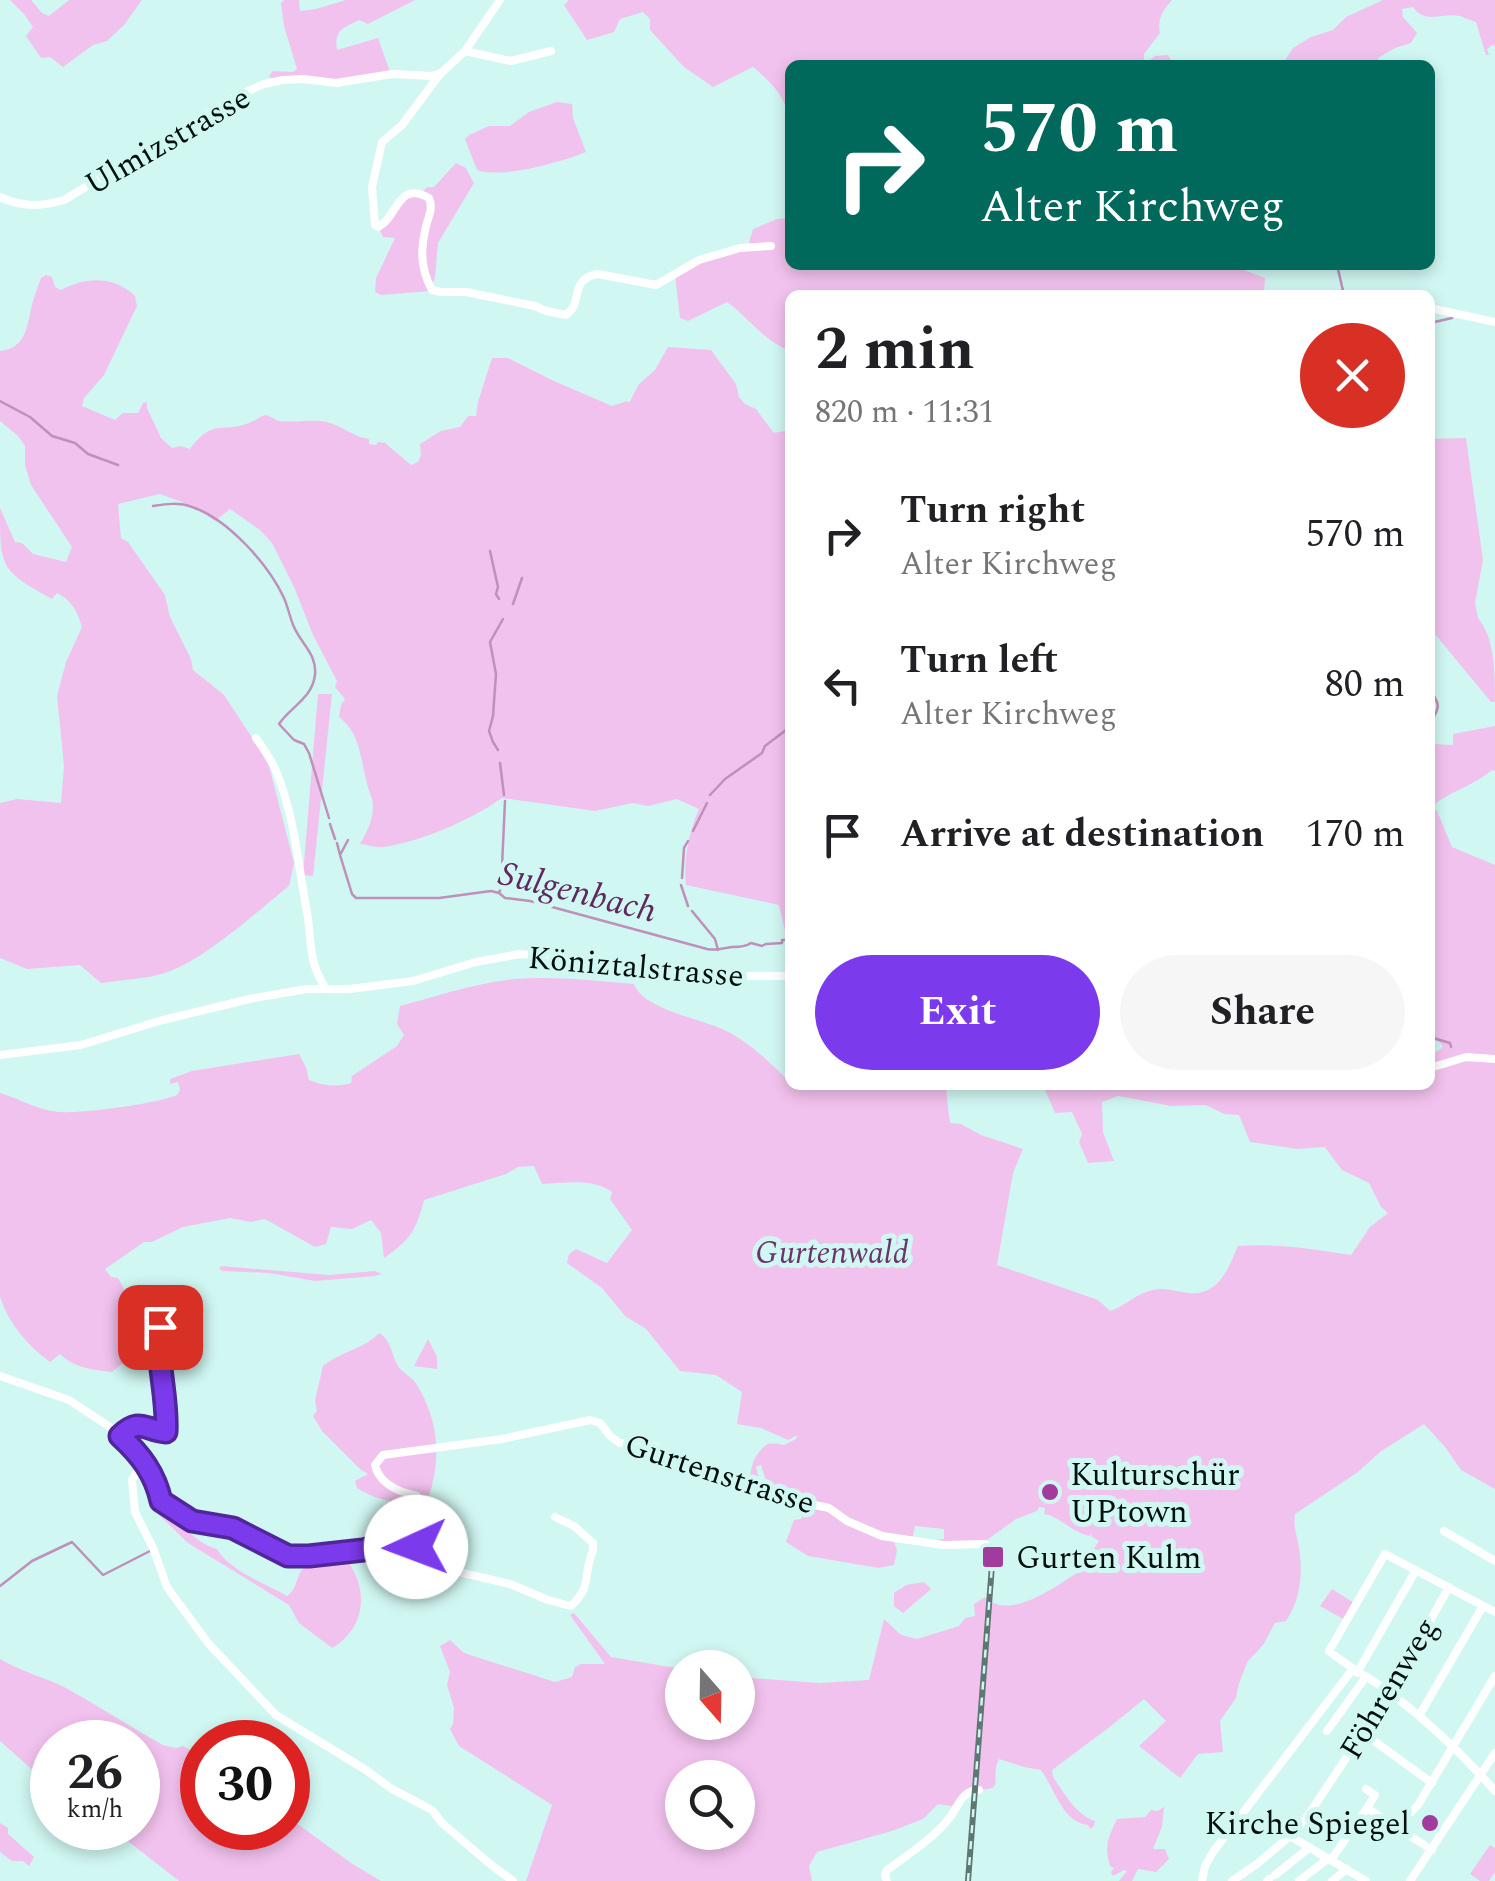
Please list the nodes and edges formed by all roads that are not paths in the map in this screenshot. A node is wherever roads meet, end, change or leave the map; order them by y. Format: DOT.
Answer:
graph roads {
  1 [pos="500,0"];
  2 [pos="465,51"];
  3 [pos="551,51"];
  4 [pos="430,80"];
  5 [pos="0,197"];
  6 [pos="771,246"];
  7 [pos="1435,309"];
  8 [pos="1495,322"];
  9 [pos="256,738"];
  10 [pos="317,975"];
  11 [pos="785,976"];
  12 [pos="307,989"];
  13 [pos="326,989"];
  14 [pos="0,1055"];
  15 [pos="1495,1060"];
  16 [pos="1435,1066"];
  17 [pos="160,1327"];
  18 [pos="0,1376"];
  19 [pos="120,1436"];
  20 [pos="146,1464"];
  21 [pos="555,1517"];
  22 [pos="1444,1531"];
  23 [pos="392,1542"];
  24 [pos="986,1544"];
  25 [pos="1495,1561"];
  26 [pos="1416,1570"];
  27 [pos="1449,1588"];
  28 [pos="1483,1606"];
  29 [pos="1495,1612"];
  30 [pos="1358,1673"];
  31 [pos="1495,1676"];
  32 [pos="1390,1692"];
  33 [pos="1419,1716"];
  34 [pos="1327,1731"];
  35 [pos="1363,1733"];
  36 [pos="1454,1747"];
  37 [pos="1495,1753"];
  38 [pos="1482,1776"];
  39 [pos="1432,1783"];
  40 [pos="1366,1789"];
  41 [pos="979,1790"];
  42 [pos="1495,1791"];
  43 [pos="1367,1808"];
  44 [pos="1397,1826"];
  45 [pos="1290,1836"];
  46 [pos="1310,1848"];
  47 [pos="1432,1850"];
  48 [pos="1330,1859"];
  49 [pos="1347,1869"];
  50 [pos="1270,1878"];
  51 [pos="513,1881"];
  52 [pos="887,1881"];
  53 [pos="1202,1881"];
  54 [pos="1232,1881"];
  55 [pos="1299,1881"];
  56 [pos="1332,1881"];
  57 [pos="1365,1881"];
  58 [pos="1410,1881"];
  1 -- 2 [label="street, Ulmizstrasse"];
  2 -- 3 [label="street"];
  2 -- 4 [label="street, Ulmizstrasse"];
  4 -- 5 [label="street, Ulmizstrasse"];
  4 -- 6 [label="street"];
  7 -- 8 [label="street"];
  9 -- 10 [label="street"];
  10 -- 12 [label="street"];
  10 -- 13 [label="street"];
  11 -- 13 [label="street, Köniztalstrasse"];
  12 -- 13 [label="street, Köniztalstrasse"];
  12 -- 14 [label="street, Köniztalstrasse"];
  15 -- 16 [label="street"];
  17 -- 19 [label="street"];
  18 -- 19 [label="street"];
  19 -- 20 [label="street"];
  20 -- 23 [label="street"];
  20 -- 51 [label="street"];
  21 -- 23 [label="street"];
  22 -- 25 [label="street"];
  23 -- 24 [label="street, Gurtenstrasse"];
  26 -- 27 [label="street"];
  26 -- 30 [label="street"];
  26 -- 30 [label="street"];
  27 -- 28 [label="street"];
  27 -- 32 [label="street, Föhrenweg"];
  28 -- 29 [label="street"];
  28 -- 33 [label="street"];
  30 -- 32 [label="street"];
  30 -- 34 [label="street"];
  30 -- 53 [label="street"];
  31 -- 36 [label="street"];
  32 -- 33 [label="street"];
  32 -- 35 [label="street, Föhrenweg"];
  33 -- 36 [label="street"];
  35 -- 39 [label="street"];
  35 -- 45 [label="street, Föhrenweg"];
  36 -- 38 [label="street"];
  36 -- 39 [label="street"];
  37 -- 38 [label="street"];
  38 -- 42 [label="street"];
  38 -- 47 [label="street"];
  39 -- 44 [label="street"];
  40 -- 43 [label="street"];
  41 -- 52 [label="street"];
  43 -- 44 [label="street"];
  43 -- 48 [label="street"];
  44 -- 47 [label="street"];
  45 -- 46 [label="street"];
  45 -- 54 [label="street, Föhrenweg"];
  46 -- 48 [label="street"];
  46 -- 50 [label="street"];
  47 -- 58 [label="street"];
  48 -- 49 [label="street"];
  48 -- 55 [label="street"];
  49 -- 56 [label="street"];
  49 -- 57 [label="street"];
}
